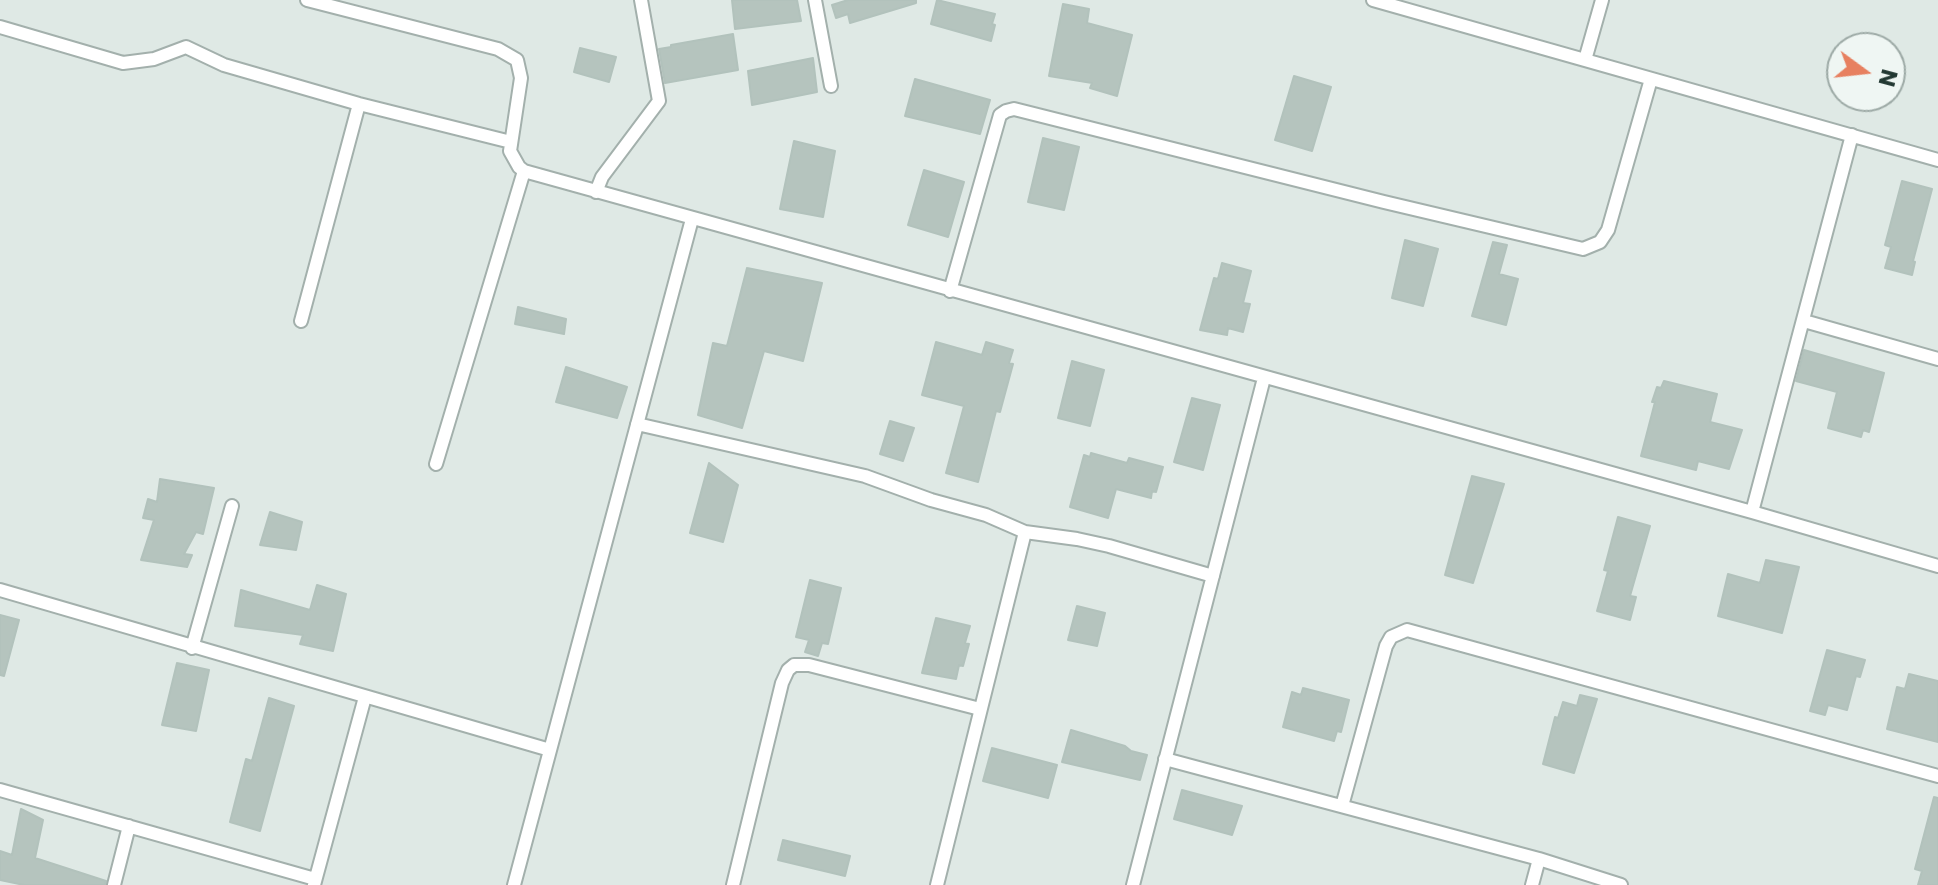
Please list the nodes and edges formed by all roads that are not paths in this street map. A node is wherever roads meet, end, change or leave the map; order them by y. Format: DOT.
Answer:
graph roads {
  1 [pos="307,0"];
  2 [pos="641,0"];
  3 [pos="815,0"];
  4 [pos="1373,0"];
  5 [pos="1602,0"];
  6 [pos="0,27"];
  7 [pos="1585,60"];
  8 [pos="1651,79"];
  9 [pos="831,86"];
  10 [pos="359,104"];
  11 [pos="1852,135"];
  12 [pos="511,142"];
  13 [pos="1938,160"];
  14 [pos="524,171"];
  15 [pos="596,192"];
  16 [pos="692,219"];
  17 [pos="950,291"];
  18 [pos="301,321"];
  19 [pos="1804,321"];
  20 [pos="1938,359"];
  21 [pos="1264,378"];
  22 [pos="637,424"];
  23 [pos="436,464"];
  24 [pos="232,506"];
  25 [pos="1752,512"];
  26 [pos="1025,532"];
  27 [pos="1938,566"];
  28 [pos="1213,576"];
  29 [pos="0,590"];
  30 [pos="192,648"];
  31 [pos="365,697"];
  32 [pos="980,709"];
  33 [pos="550,750"];
  34 [pos="1165,759"];
  35 [pos="1938,776"];
  36 [pos="0,790"];
  37 [pos="1342,806"];
  38 [pos="129,826"];
  39 [pos="1539,859"];
  40 [pos="315,882"];
  41 [pos="114,885"];
  42 [pos="514,885"];
  43 [pos="733,885"];
  44 [pos="937,885"];
  45 [pos="1133,885"];
  46 [pos="1532,885"];
  47 [pos="1621,885"];
  1 -- 12 [label="street"];
  2 -- 15 [label="street"];
  3 -- 9 [label="street"];
  4 -- 7 [label="street"];
  5 -- 7 [label="street"];
  6 -- 10 [label="street"];
  7 -- 8 [label="street"];
  8 -- 11 [label="street"];
  8 -- 17 [label="street"];
  10 -- 12 [label="street"];
  10 -- 18 [label="street"];
  11 -- 13 [label="street"];
  11 -- 19 [label="street"];
  12 -- 14 [label="street"];
  14 -- 15 [label="street"];
  14 -- 23 [label="street"];
  15 -- 16 [label="street"];
  16 -- 17 [label="street"];
  16 -- 22 [label="street"];
  17 -- 21 [label="street"];
  19 -- 20 [label="street"];
  19 -- 25 [label="street"];
  21 -- 25 [label="street"];
  21 -- 28 [label="street"];
  22 -- 26 [label="street"];
  22 -- 33 [label="street"];
  24 -- 30 [label="street"];
  25 -- 27 [label="street"];
  26 -- 28 [label="street"];
  26 -- 32 [label="street"];
  28 -- 34 [label="street"];
  29 -- 30 [label="street"];
  30 -- 31 [label="street"];
  31 -- 33 [label="street"];
  31 -- 40 [label="street"];
  32 -- 43 [label="street"];
  32 -- 44 [label="street"];
  33 -- 42 [label="street"];
  34 -- 37 [label="street"];
  34 -- 45 [label="street"];
  35 -- 37 [label="street"];
  36 -- 38 [label="street"];
  37 -- 39 [label="street"];
  38 -- 40 [label="street"];
  38 -- 41 [label="street"];
  39 -- 46 [label="street"];
  39 -- 47 [label="street"];
}
